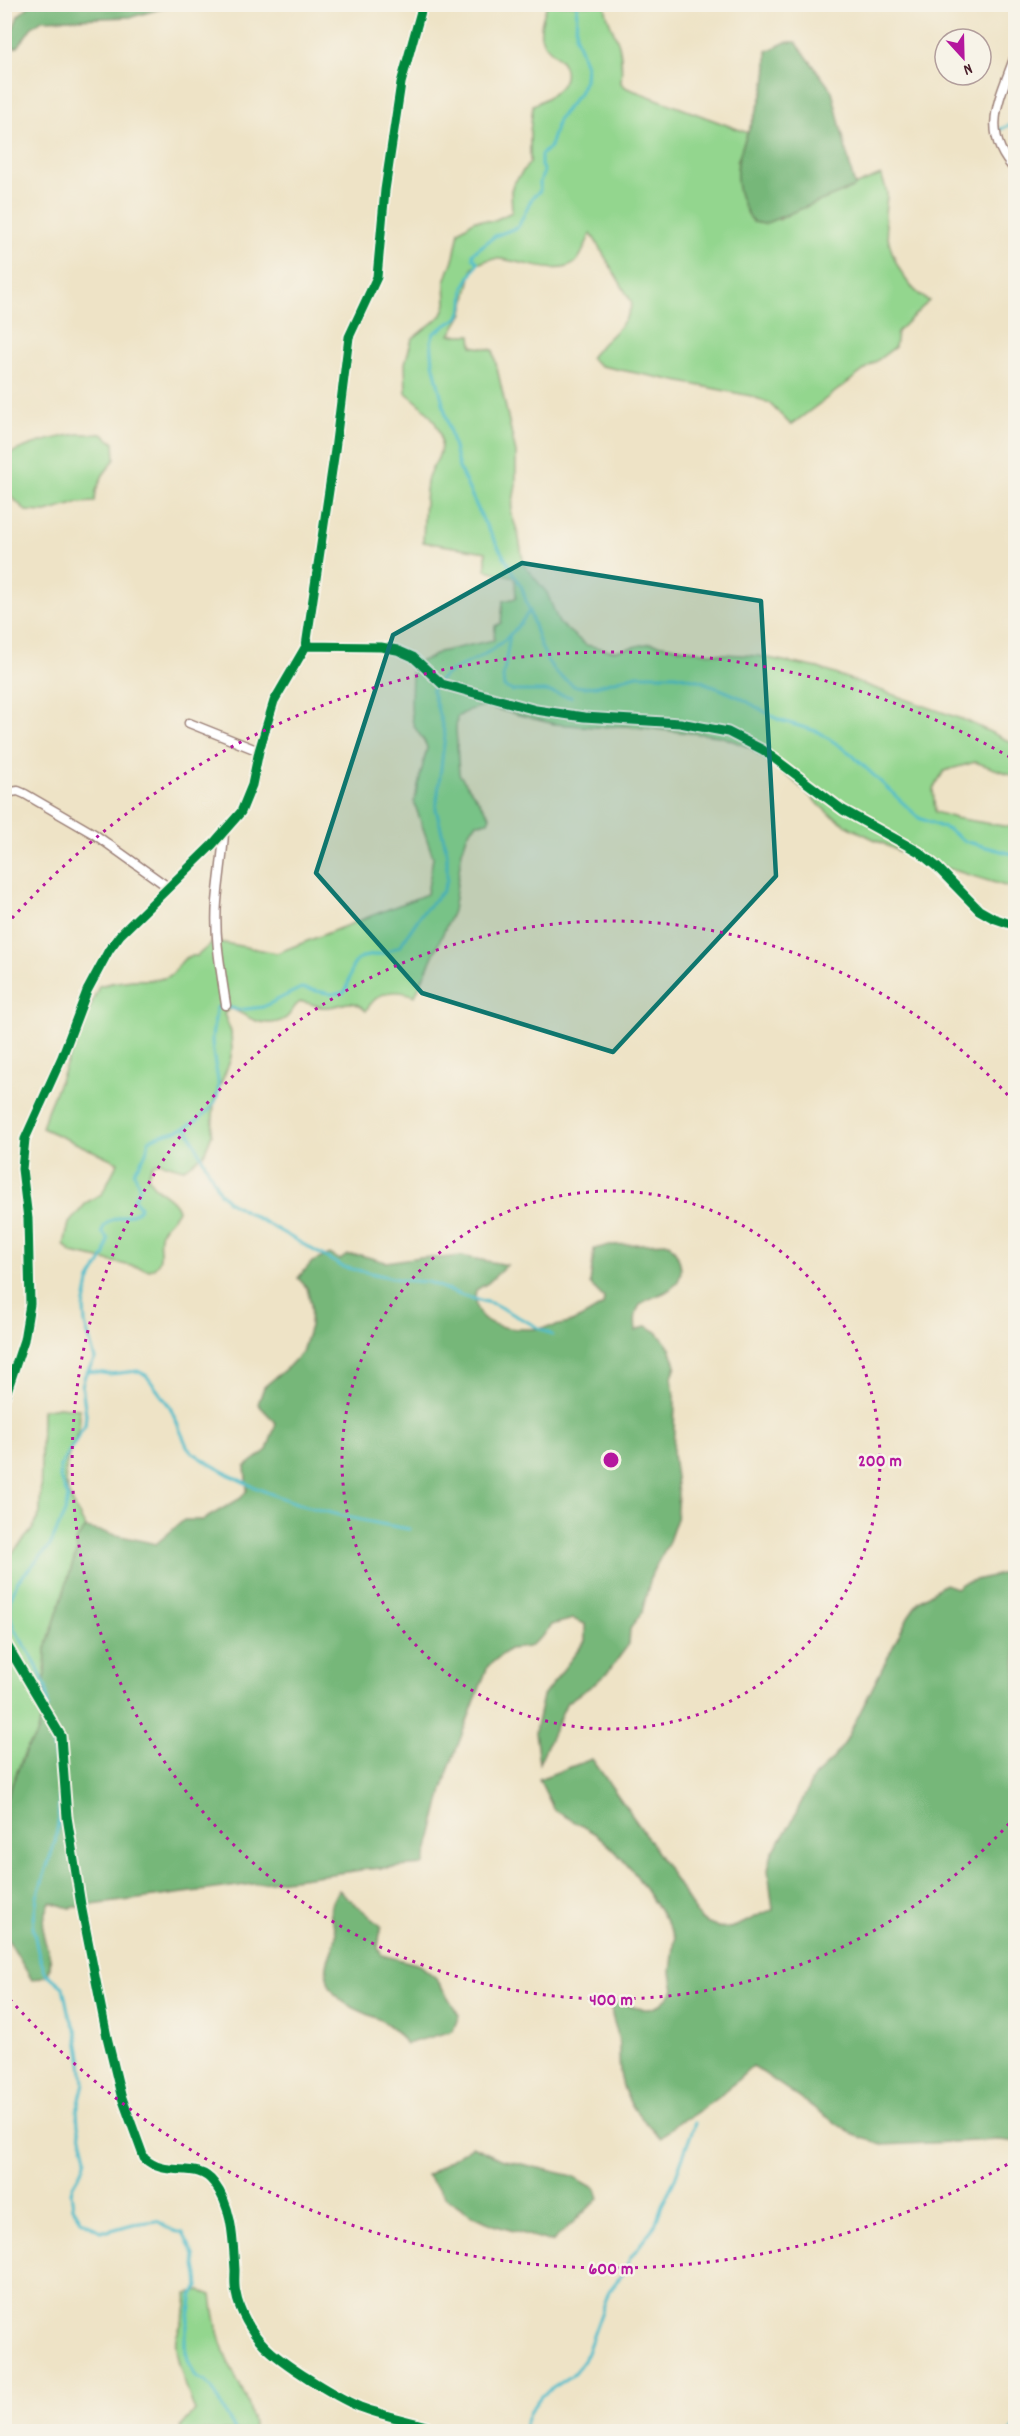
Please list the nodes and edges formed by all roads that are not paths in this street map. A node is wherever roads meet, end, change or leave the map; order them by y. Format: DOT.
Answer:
graph roads {
  1 [pos="423,4"];
  2 [pos="1016,53"];
  3 [pos="1016,171"];
  4 [pos="306,646"];
  5 [pos="189,723"];
  6 [pos="259,751"];
  7 [pos="4,793"];
  8 [pos="224,831"];
  9 [pos="168,886"];
  10 [pos="1016,926"];
  11 [pos="226,1005"];
  12 [pos="4,1400"];
  13 [pos="4,1640"];
  14 [pos="435,2432"];
  1 -- 4 [label="street"];
  2 -- 3 [label="street"];
  4 -- 6 [label="street"];
  4 -- 10 [label="street"];
  5 -- 6 [label="street"];
  6 -- 8 [label="street"];
  7 -- 9 [label="street"];
  8 -- 9 [label="street"];
  8 -- 11 [label="street"];
  9 -- 12 [label="street"];
  13 -- 14 [label="street"];
}
